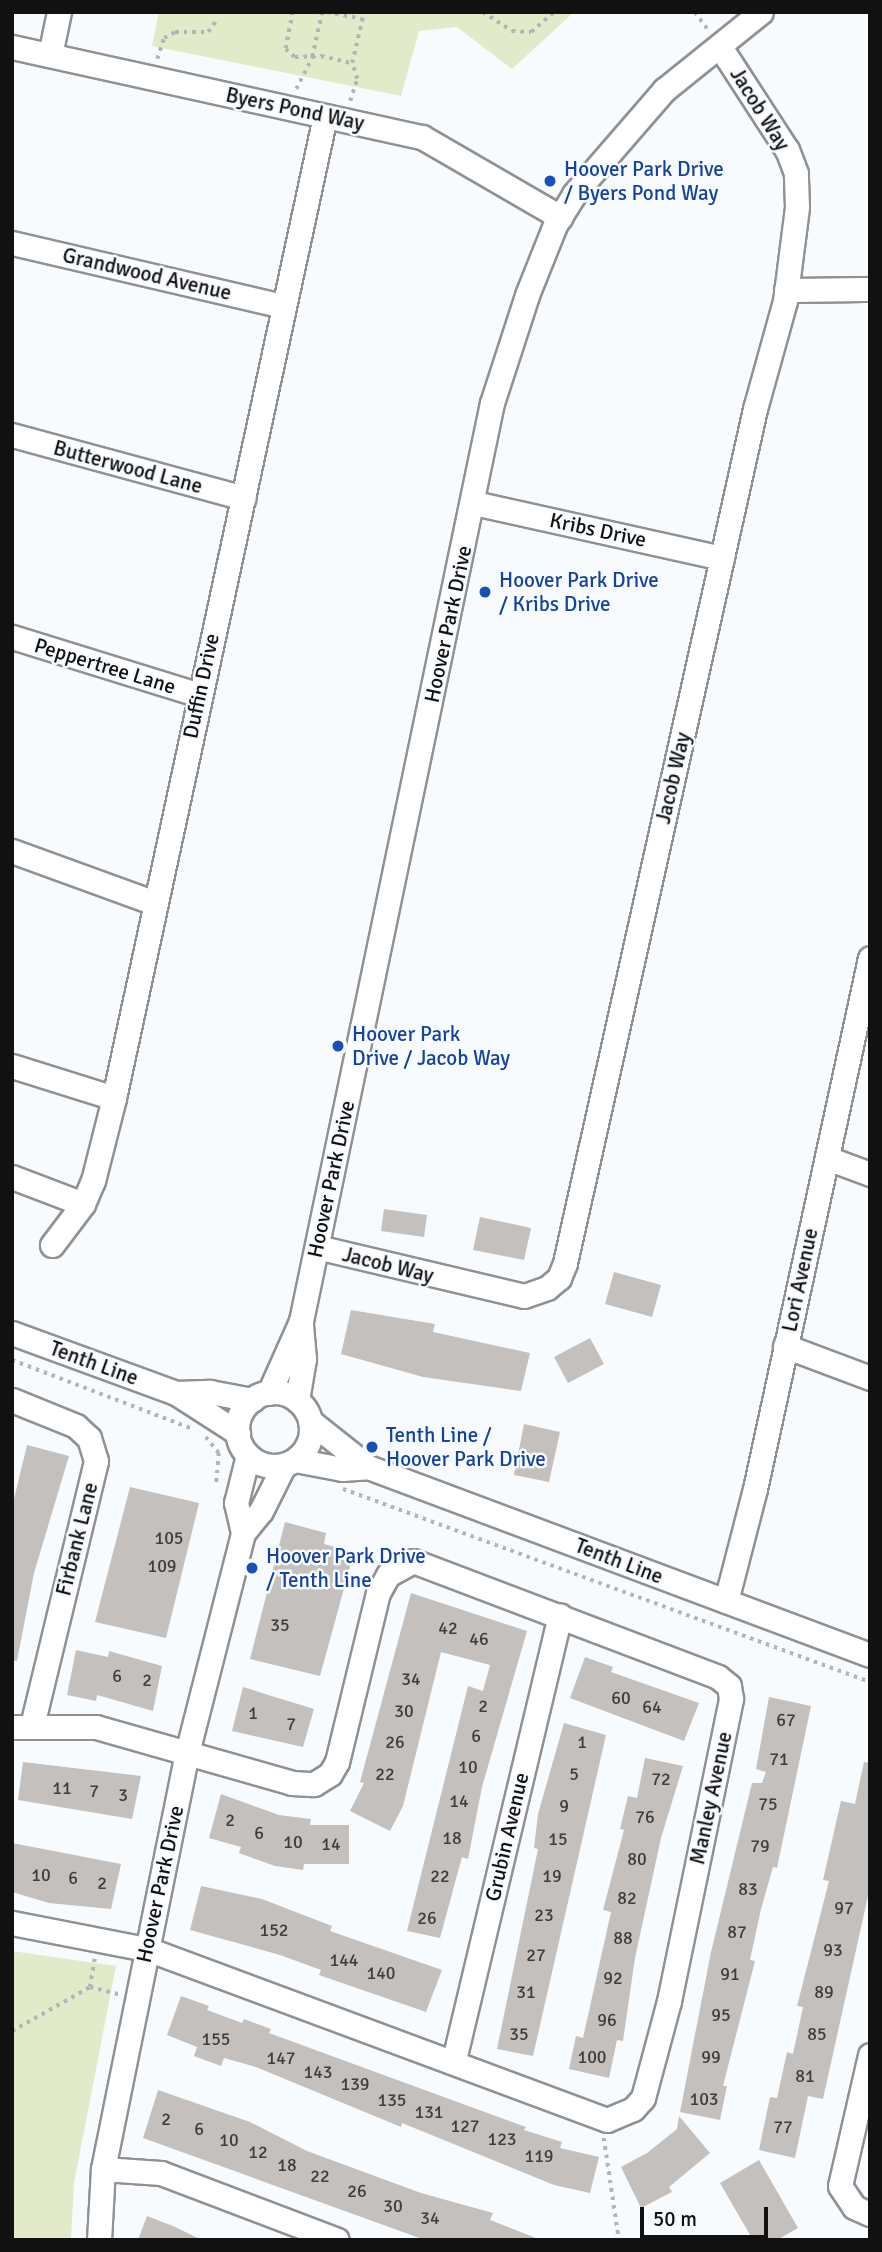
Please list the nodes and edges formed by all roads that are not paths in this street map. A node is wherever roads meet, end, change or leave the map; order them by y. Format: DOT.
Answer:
graph roads {
  1 [pos="60,12"];
  2 [pos="761,12"];
  3 [pos="12,47"];
  4 [pos="720,47"];
  5 [pos="50,55"];
  6 [pos="334,118"];
  7 [pos="560,217"];
  8 [pos="12,243"];
  9 [pos="870,289"];
  10 [pos="786,290"];
  11 [pos="282,306"];
  12 [pos="12,435"];
  13 [pos="244,498"];
  14 [pos="474,503"];
  15 [pos="722,558"];
  16 [pos="12,637"];
  17 [pos="199,695"];
  18 [pos="12,851"];
  19 [pos="155,903"];
  20 [pos="868,969"];
  21 [pos="12,1066"];
  22 [pos="114,1098"];
  23 [pos="827,1158"];
  24 [pos="870,1174"];
  25 [pos="12,1177"];
  26 [pos="83,1204"];
  27 [pos="52,1245"];
  28 [pos="317,1247"];
  29 [pos="301,1321"];
  30 [pos="12,1333"];
  31 [pos="785,1346"];
  32 [pos="870,1378"];
  33 [pos="176,1393"];
  34 [pos="260,1396"];
  35 [pos="12,1400"];
  36 [pos="297,1400"];
  37 [pos="310,1421"];
  38 [pos="238,1433"];
  39 [pos="248,1455"];
  40 [pos="289,1462"];
  41 [pos="368,1467"];
  42 [pos="243,1533"];
  43 [pos="726,1601"];
  44 [pos="560,1615"];
  45 [pos="870,1655"];
  46 [pos="22,1726"];
  47 [pos="187,1753"];
  48 [pos="12,1923"];
  49 [pos="146,1949"];
  50 [pos="870,2055"];
  51 [pos="454,2060"];
  52 [pos="103,2169"];
  53 [pos="870,2214"];
  54 [pos="335,2239"];
  55 [pos="99,2240"];
  1 -- 5 [label="street"];
  2 -- 4 [label="street, Hoover Park Drive"];
  3 -- 5 [label="street, Byers Pond Way"];
  4 -- 7 [label="street, Hoover Park Drive"];
  4 -- 10 [label="street, Jacob Way"];
  5 -- 6 [label="street, Byers Pond Way"];
  6 -- 7 [label="street, Byers Pond Way"];
  6 -- 11 [label="street, Duffin Drive"];
  7 -- 14 [label="street, Hoover Park Drive"];
  8 -- 11 [label="street, Grandwood Avenue"];
  9 -- 10 [label="street"];
  10 -- 15 [label="street, Jacob Way"];
  11 -- 13 [label="street, Duffin Drive"];
  12 -- 13 [label="street, Butterwood Lane"];
  13 -- 17 [label="street, Duffin Drive"];
  14 -- 15 [label="street, Kribs Drive"];
  14 -- 28 [label="street, Hoover Park Drive"];
  15 -- 28 [label="street, Jacob Way"];
  16 -- 17 [label="street, Peppertree Lane"];
  17 -- 19 [label="street, Duffin Drive"];
  18 -- 19 [label="street"];
  19 -- 22 [label="street, Duffin Drive"];
  20 -- 23 [label="street, Lori Avenue"];
  21 -- 22 [label="street"];
  22 -- 26 [label="street, Duffin Drive"];
  23 -- 24 [label="street"];
  23 -- 31 [label="street, Lori Avenue"];
  25 -- 26 [label="street"];
  26 -- 27 [label="street, Duffin Drive"];
  28 -- 29 [label="street, Hoover Park Drive"];
  29 -- 34 [label="street, Hoover Park Drive"];
  29 -- 36 [label="street, Hoover Park Drive"];
  30 -- 33 [label="street, Tenth Line"];
  31 -- 32 [label="street"];
  31 -- 43 [label="street, Lori Avenue"];
  33 -- 34 [label="street, Tenth Line"];
  33 -- 38 [label="street, Tenth Line"];
  34 -- 36 [label="street"];
  34 -- 38 [label="street"];
  35 -- 46 [label="street, Firbank Lane"];
  36 -- 37 [label="street"];
  37 -- 40 [label="street"];
  37 -- 41 [label="street, Tenth Line"];
  38 -- 39 [label="street"];
  39 -- 40 [label="street"];
  39 -- 42 [label="street, Hoover Park Drive"];
  40 -- 41 [label="street, Tenth Line"];
  40 -- 42 [label="street, Hoover Park Drive"];
  41 -- 43 [label="street, Tenth Line"];
  42 -- 47 [label="street, Hoover Park Drive"];
  43 -- 45 [label="street, Tenth Line"];
  44 -- 47 [label="street, Manley Avenue"];
  44 -- 51 [label="street, Grubin Avenue"];
  44 -- 51 [label="street, Manley Avenue"];
  46 -- 47 [label="street, Manley Avenue"];
  47 -- 49 [label="street, Hoover Park Drive"];
  48 -- 49 [label="street"];
  49 -- 51 [label="street"];
  49 -- 52 [label="street, Hoover Park Drive"];
  50 -- 53 [label="street"];
  52 -- 54 [label="street"];
  52 -- 55 [label="street, Hoover Park Drive"];
}
